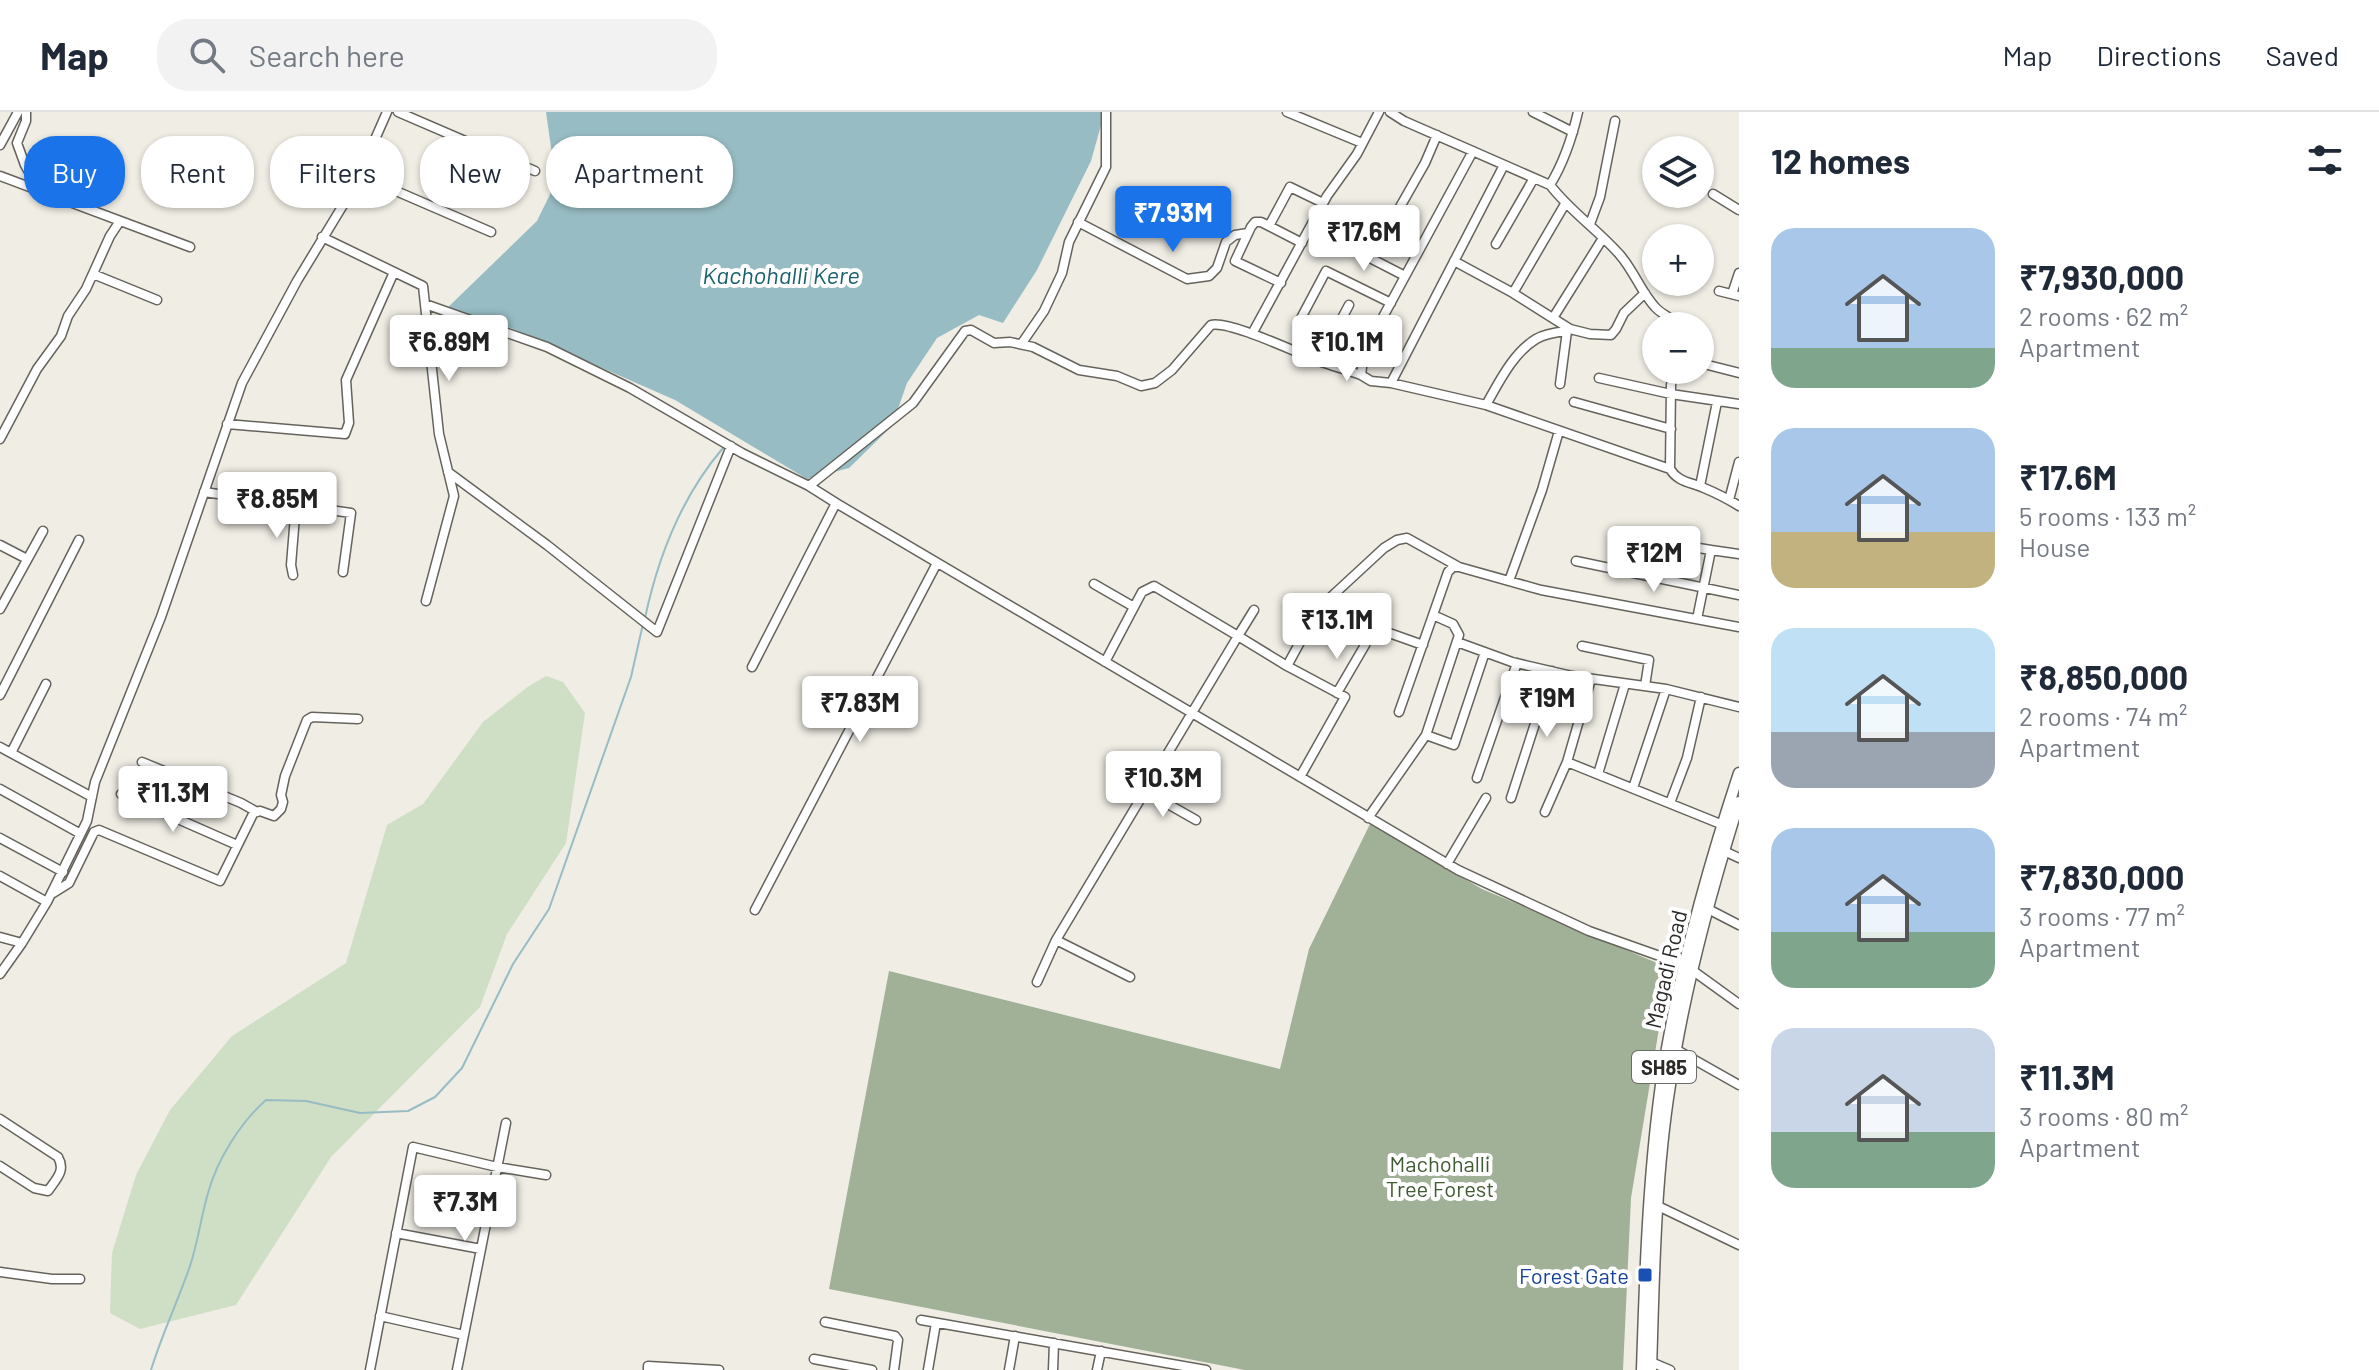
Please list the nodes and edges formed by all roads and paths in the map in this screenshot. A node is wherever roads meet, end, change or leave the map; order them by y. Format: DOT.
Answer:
graph roads {
  1 [pos="18,112"];
  2 [pos="26,112"];
  3 [pos="387,112"];
  4 [pos="398,112"];
  5 [pos="1106,112"];
  6 [pos="1287,112"];
  7 [pos="1379,112"];
  8 [pos="1390,112"];
  9 [pos="1533,112"];
  10 [pos="1578,112"];
  11 [pos="1615,121"];
  12 [pos="1573,132"];
  13 [pos="1437,135"];
  14 [pos="376,136"];
  15 [pos="1362,143"];
  16 [pos="0,145"];
  17 [pos="1473,151"];
  18 [pos="24,162"];
  19 [pos="1504,165"];
  20 [pos="535,171"];
  21 [pos="0,176"];
  22 [pos="1534,178"];
  23 [pos="24,185"];
  24 [pos="1550,185"];
  25 [pos="404,194"];
  26 [pos="1714,195"];
  27 [pos="1323,203"];
  28 [pos="1565,204"];
  29 [pos="86,208"];
  30 [pos="339,208"];
  31 [pos="1739,210"];
  32 [pos="1396,214"];
  33 [pos="120,221"];
  34 [pos="1078,222"];
  35 [pos="1590,224"];
  36 [pos="1269,226"];
  37 [pos="491,232"];
  38 [pos="1248,233"];
  39 [pos="322,237"];
  40 [pos="1603,238"];
  41 [pos="1337,241"];
  42 [pos="1302,243"];
  43 [pos="1496,244"];
  44 [pos="190,247"];
  45 [pos="1454,261"];
  46 [pos="394,272"];
  47 [pos="1739,273"];
  48 [pos="93,274"];
  49 [pos="1405,276"];
  50 [pos="1281,283"];
  51 [pos="1642,288"];
  52 [pos="1719,291"];
  53 [pos="1513,293"];
  54 [pos="1735,295"];
  55 [pos="1642,296"];
  56 [pos="1647,296"];
  57 [pos="157,300"];
  58 [pos="1391,303"];
  59 [pos="425,304"];
  60 [pos="1349,305"];
  61 [pos="1661,312"];
  62 [pos="1553,318"];
  63 [pos="1568,330"];
  64 [pos="1252,334"];
  65 [pos="1332,337"];
  66 [pos="1022,343"];
  67 [pos="1364,352"];
  68 [pos="1714,367"];
  69 [pos="1739,373"];
  70 [pos="1361,375"];
  71 [pos="1599,378"];
  72 [pos="1391,383"];
  73 [pos="1560,384"];
  74 [pos="1672,384"];
  75 [pos="1671,394"];
  76 [pos="1574,402"];
  77 [pos="1717,402"];
  78 [pos="1739,404"];
  79 [pos="1486,405"];
  80 [pos="227,424"];
  81 [pos="1671,429"];
  82 [pos="1559,431"];
  83 [pos="0,439"];
  84 [pos="731,446"];
  85 [pos="1739,462"];
  86 [pos="1670,469"];
  87 [pos="448,472"];
  88 [pos="809,486"];
  89 [pos="1700,486"];
  90 [pos="204,492"];
  91 [pos="1729,500"];
  92 [pos="836,503"];
  93 [pos="296,504"];
  94 [pos="1739,506"];
  95 [pos="43,531"];
  96 [pos="79,540"];
  97 [pos="1668,543"];
  98 [pos="0,545"];
  99 [pos="1711,550"];
  100 [pos="1739,554"];
  101 [pos="27,559"];
  102 [pos="1576,561"];
  103 [pos="937,563"];
  104 [pos="1459,567"];
  105 [pos="343,572"];
  106 [pos="293,575"];
  107 [pos="1509,581"];
  108 [pos="1094,584"];
  109 [pos="1703,588"];
  110 [pos="1739,595"];
  111 [pos="426,601"];
  112 [pos="1291,602"];
  113 [pos="1134,607"];
  114 [pos="0,609"];
  115 [pos="1318,609"];
  116 [pos="1254,610"];
  117 [pos="1433,615"];
  118 [pos="1697,619"];
  119 [pos="1372,627"];
  120 [pos="1739,627"];
  121 [pos="1238,636"];
  122 [pos="1457,642"];
  123 [pos="1423,645"];
  124 [pos="1582,646"];
  125 [pos="1485,652"];
  126 [pos="1105,662"];
  127 [pos="1517,663"];
  128 [pos="1287,666"];
  129 [pos="752,667"];
  130 [pos="1552,671"];
  131 [pos="1591,679"];
  132 [pos="46,684"];
  133 [pos="1625,684"];
  134 [pos="1645,686"];
  135 [pos="1666,689"];
  136 [pos="1337,693"];
  137 [pos="0,695"];
  138 [pos="1701,697"];
  139 [pos="1739,707"];
  140 [pos="1399,712"];
  141 [pos="1192,714"];
  142 [pos="358,719"];
  143 [pos="1426,735"];
  144 [pos="0,747"];
  145 [pos="11,753"];
  146 [pos="142,762"];
  147 [pos="1567,762"];
  148 [pos="1739,773"];
  149 [pos="1598,774"];
  150 [pos="1300,777"];
  151 [pos="1477,778"];
  152 [pos="1633,788"];
  153 [pos="0,789"];
  154 [pos="1145,791"];
  155 [pos="121,794"];
  156 [pos="92,797"];
  157 [pos="1486,798"];
  158 [pos="1511,798"];
  159 [pos="1739,802"];
  160 [pos="1670,803"];
  161 [pos="257,812"];
  162 [pos="1545,812"];
  163 [pos="1368,818"];
  164 [pos="1196,820"];
  165 [pos="1723,825"];
  166 [pos="79,833"];
  167 [pos="0,838"];
  168 [pos="237,845"];
  169 [pos="1724,851"];
  170 [pos="1739,858"];
  171 [pos="1447,864"];
  172 [pos="63,872"];
  173 [pos="1,880"];
  174 [pos="50,898"];
  175 [pos="1708,909"];
  176 [pos="755,910"];
  177 [pos="1739,925"];
  178 [pos="0,937"];
  179 [pos="1056,940"];
  180 [pos="22,943"];
  181 [pos="1689,968"];
  182 [pos="0,974"];
  183 [pos="1130,977"];
  184 [pos="1037,982"];
  185 [pos="1739,1004"];
  186 [pos="1677,1050"];
  187 [pos="1739,1085"];
  188 [pos="0,1119"];
  189 [pos="506,1123"];
  190 [pos="0,1166"];
  191 [pos="497,1167"];
  192 [pos="546,1175"];
  193 [pos="1658,1206"];
  194 [pos="396,1233"];
  195 [pos="1739,1245"];
  196 [pos="481,1249"];
  197 [pos="0,1272"];
  198 [pos="80,1279"];
  199 [pos="380,1316"];
  200 [pos="921,1320"];
  201 [pos="825,1322"];
  202 [pos="936,1323"];
  203 [pos="464,1335"];
  204 [pos="1015,1336"];
  205 [pos="1054,1343"];
  206 [pos="1101,1351"];
  207 [pos="814,1359"];
  208 [pos="1165,1366"];
  209 [pos="1651,1366"];
  210 [pos="370,1370"];
  211 [pos="457,1370"];
  212 [pos="648,1370"];
  213 [pos="719,1370"];
  214 [pos="872,1370"];
  215 [pos="894,1370"];
  216 [pos="928,1370"];
  217 [pos="1009,1370"];
  218 [pos="1053,1370"];
  219 [pos="1097,1370"];
  220 [pos="1206,1370"];
  221 [pos="1642,1370"];
  222 [pos="1670,1370"];
  1 -- 16 [label="street"];
  2 -- 18 [label="street"];
  3 -- 14 [label="street"];
  4 -- 20 [label="street"];
  5 -- 34 [label="street"];
  6 -- 15 [label="street"];
  7 -- 15 [label="street"];
  8 -- 13 [label="street"];
  9 -- 12 [label="street"];
  10 -- 12 [label="street"];
  11 -- 35 [label="street"];
  12 -- 24 [label="street"];
  13 -- 17 [label="street"];
  13 -- 32 [label="street"];
  15 -- 27 [label="street"];
  17 -- 19 [label="street"];
  17 -- 49 [label="street"];
  19 -- 22 [label="street"];
  19 -- 45 [label="street"];
  21 -- 23 [label="street"];
  22 -- 24 [label="street"];
  22 -- 43 [label="street"];
  24 -- 28 [label="street"];
  25 -- 37 [label="street"];
  26 -- 31 [label="street"];
  27 -- 36 [label="street"];
  27 -- 42 [label="street"];
  28 -- 35 [label="street"];
  28 -- 53 [label="street"];
  29 -- 33 [label="street"];
  30 -- 39 [label="street"];
  33 -- 44 [label="street"];
  33 -- 48 [label="street"];
  34 -- 38 [label="street"];
  34 -- 66 [label="street"];
  35 -- 40 [label="street"];
  36 -- 38 [label="street"];
  36 -- 42 [label="street"];
  38 -- 50 [label="street"];
  39 -- 46 [label="street"];
  39 -- 80 [label="street"];
  40 -- 51 [label="street"];
  40 -- 62 [label="street"];
  41 -- 49 [label="street"];
  42 -- 50 [label="street"];
  45 -- 53 [label="street"];
  45 -- 72 [label="street"];
  46 -- 59 [label="street"];
  46 -- 80 [label="street"];
  47 -- 54 [label="street"];
  48 -- 57 [label="street"];
  48 -- 83 [label="street"];
  49 -- 58 [label="street"];
  50 -- 64 [label="street"];
  52 -- 54 [label="street"];
  53 -- 62 [label="street"];
  55 -- 63 [label="street"];
  56 -- 61 [label="street"];
  58 -- 65 [label="street"];
  58 -- 67 [label="street"];
  59 -- 84 [label="street"];
  59 -- 87 [label="street"];
  60 -- 65 [label="street"];
  62 -- 63 [label="street"];
  63 -- 73 [label="street"];
  63 -- 79 [label="street"];
  64 -- 66 [label="street"];
  64 -- 70 [label="street"];
  65 -- 67 [label="street"];
  66 -- 88 [label="street"];
  67 -- 70 [label="street"];
  68 -- 69 [label="street"];
  70 -- 72 [label="street"];
  71 -- 75 [label="street"];
  72 -- 79 [label="street"];
  74 -- 75 [label="street"];
  75 -- 77 [label="street"];
  75 -- 81 [label="street"];
  76 -- 81 [label="street"];
  77 -- 78 [label="street"];
  77 -- 89 [label="street"];
  79 -- 82 [label="street"];
  80 -- 90 [label="street"];
  81 -- 86 [label="street"];
  82 -- 86 [label="street"];
  82 -- 107 [label="street"];
  84 -- 87 [label="street"];
  84 -- 88 [label="street"];
  85 -- 91 [label="street"];
  86 -- 89 [label="street"];
  87 -- 111 [label="street"];
  88 -- 92 [label="street"];
  89 -- 91 [label="street"];
  90 -- 93 [label="street"];
  90 -- 156 [label="street"];
  91 -- 94 [label="street"];
  92 -- 103 [label="street"];
  92 -- 129 [label="street"];
  93 -- 105 [label="street"];
  93 -- 106 [label="street"];
  95 -- 101 [label="street"];
  96 -- 137 [label="street"];
  97 -- 99 [label="street"];
  98 -- 101 [label="street"];
  99 -- 100 [label="street"];
  99 -- 109 [label="street"];
  101 -- 114 [label="street"];
  102 -- 109 [label="street"];
  103 -- 126 [label="street"];
  103 -- 176 [label="street"];
  104 -- 107 [label="street"];
  104 -- 115 [label="street"];
  104 -- 117 [label="street"];
  107 -- 118 [label="street"];
  108 -- 113 [label="street"];
  109 -- 110 [label="street"];
  109 -- 118 [label="street"];
  112 -- 115 [label="street"];
  113 -- 121 [label="street"];
  113 -- 126 [label="street"];
  115 -- 119 [label="street"];
  115 -- 128 [label="street"];
  116 -- 121 [label="street"];
  117 -- 122 [label="street"];
  117 -- 123 [label="street"];
  118 -- 120 [label="street"];
  119 -- 123 [label="street"];
  119 -- 136 [label="street"];
  121 -- 128 [label="street"];
  121 -- 141 [label="street"];
  122 -- 125 [label="street"];
  122 -- 143 [label="street"];
  123 -- 140 [label="street"];
  124 -- 134 [label="street"];
  125 -- 127 [label="street"];
  125 -- 143 [label="street"];
  126 -- 141 [label="street"];
  127 -- 130 [label="street"];
  127 -- 151 [label="street"];
  128 -- 136 [label="street"];
  130 -- 131 [label="street"];
  130 -- 158 [label="street"];
  131 -- 133 [label="street"];
  131 -- 147 [label="street"];
  132 -- 145 [label="street"];
  133 -- 134 [label="street"];
  133 -- 149 [label="street"];
  134 -- 135 [label="street"];
  135 -- 138 [label="street"];
  135 -- 152 [label="street"];
  136 -- 150 [label="street"];
  138 -- 139 [label="street"];
  138 -- 160 [label="street"];
  141 -- 150 [label="street"];
  141 -- 154 [label="street"];
  142 -- 161 [label="street"];
  143 -- 163 [label="street"];
  144 -- 145 [label="street"];
  145 -- 156 [label="street"];
  146 -- 161 [label="street"];
  147 -- 149 [label="street"];
  147 -- 162 [label="street"];
  148 -- 165 [label="main road, Magadi Road / SH85"];
  149 -- 152 [label="street"];
  150 -- 163 [label="street"];
  152 -- 160 [label="street"];
  153 -- 166 [label="street"];
  154 -- 164 [label="street"];
  154 -- 179 [label="street"];
  155 -- 168 [label="street"];
  156 -- 166 [label="street"];
  157 -- 171 [label="street"];
  159 -- 169 [label="main road, Magadi Road / SH85"];
  160 -- 165 [label="street"];
  161 -- 168 [label="street"];
  163 -- 171 [label="street"];
  165 -- 181 [label="main road, Magadi Road / SH85"];
  166 -- 172 [label="street"];
  167 -- 172 [label="street"];
  168 -- 174 [label="street"];
  169 -- 170 [label="street"];
  169 -- 175 [label="main road, Magadi Road / SH85"];
  171 -- 181 [label="street"];
  172 -- 174 [label="street"];
  173 -- 174 [label="street"];
  174 -- 180 [label="street"];
  175 -- 177 [label="street"];
  175 -- 181 [label="main road, Magadi Road / SH85"];
  178 -- 180 [label="street"];
  179 -- 183 [label="street"];
  179 -- 184 [label="street"];
  180 -- 182 [label="street"];
  181 -- 185 [label="street"];
  181 -- 186 [label="main road, Magadi Road / SH85"];
  181 -- 221 [label="main road, Magadi Road / SH85"];
  186 -- 187 [label="street"];
  186 -- 193 [label="main road, Magadi Road / SH85"];
  188 -- 190 [label="street"];
  189 -- 191 [label="street"];
  191 -- 192 [label="street"];
  191 -- 194 [label="street"];
  191 -- 196 [label="street"];
  193 -- 195 [label="street"];
  193 -- 209 [label="main road, Magadi Road / SH85"];
  194 -- 196 [label="street"];
  194 -- 199 [label="street"];
  196 -- 203 [label="street"];
  197 -- 198 [label="street"];
  199 -- 203 [label="street"];
  199 -- 210 [label="street"];
  200 -- 202 [label="street"];
  201 -- 215 [label="street"];
  202 -- 204 [label="street"];
  202 -- 216 [label="street"];
  203 -- 211 [label="street"];
  204 -- 205 [label="street"];
  204 -- 217 [label="street"];
  205 -- 206 [label="street"];
  205 -- 218 [label="street"];
  206 -- 208 [label="street"];
  206 -- 219 [label="street"];
  207 -- 214 [label="street"];
  208 -- 220 [label="street"];
  209 -- 222 [label="street"];
  212 -- 213 [label="street"];
}
